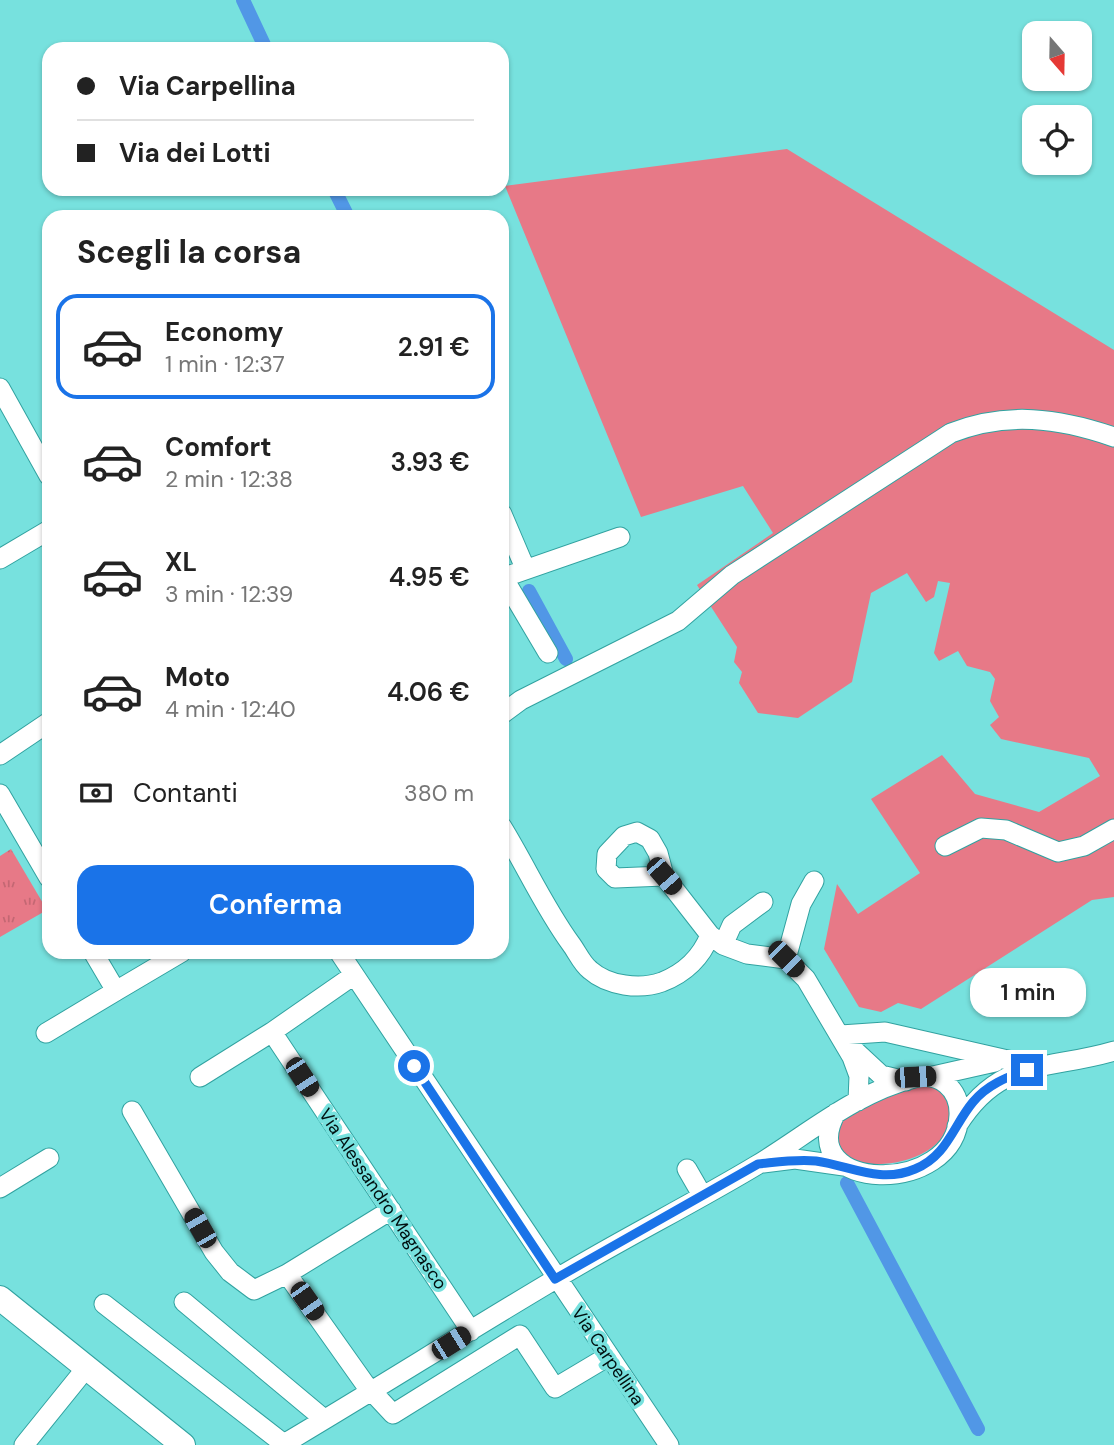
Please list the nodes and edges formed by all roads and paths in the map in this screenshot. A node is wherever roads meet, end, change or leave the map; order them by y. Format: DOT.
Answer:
graph roads {
  1 [pos="0,388"];
  2 [pos="1114,437"];
  3 [pos="42,463"];
  4 [pos="509,529"];
  5 [pos="42,534"];
  6 [pos="620,537"];
  7 [pos="0,559"];
  8 [pos="526,568"];
  9 [pos="509,575"];
  10 [pos="509,588"];
  11 [pos="548,653"];
  12 [pos="509,709"];
  13 [pos="42,727"];
  14 [pos="0,755"];
  15 [pos="0,794"];
  16 [pos="1114,829"];
  17 [pos="509,840"];
  18 [pos="945,846"];
  19 [pos="42,866"];
  20 [pos="664,876"];
  21 [pos="814,881"];
  22 [pos="763,902"];
  23 [pos="717,940"];
  24 [pos="97,959"];
  25 [pos="170,959"];
  26 [pos="344,959"];
  27 [pos="786,959"];
  28 [pos="354,975"];
  29 [pos="116,991"];
  30 [pos="272,1032"];
  31 [pos="46,1033"];
  32 [pos="841,1035"];
  33 [pos="925,1041"];
  34 [pos="1114,1051"];
  35 [pos="1012,1061"];
  36 [pos="1045,1065"];
  37 [pos="200,1077"];
  38 [pos="940,1077"];
  39 [pos="906,1081"];
  40 [pos="858,1101"];
  41 [pos="132,1111"];
  42 [pos="836,1114"];
  43 [pos="957,1127"];
  44 [pos="50,1158"];
  45 [pos="758,1164"];
  46 [pos="844,1167"];
  47 [pos="687,1169"];
  48 [pos="0,1188"];
  49 [pos="702,1195"];
  50 [pos="391,1210"];
  51 [pos="288,1274"];
  52 [pos="555,1279"];
  53 [pos="0,1298"];
  54 [pos="184,1302"];
  55 [pos="104,1304"];
  56 [pos="471,1331"];
  57 [pos="607,1357"];
  58 [pos="87,1367"];
  59 [pos="372,1392"];
  60 [pos="324,1419"];
  61 [pos="24,1445"];
  62 [pos="183,1445"];
  63 [pos="283,1445"];
  64 [pos="669,1445"];
  1 -- 3 [label="street"];
  2 -- 12 [label="street"];
  4 -- 8 [label="street"];
  5 -- 7 [label="street"];
  6 -- 8 [label="street"];
  8 -- 9 [label="street"];
  10 -- 11 [label="street"];
  13 -- 14 [label="street"];
  15 -- 19 [label="street"];
  16 -- 18 [label="street"];
  17 -- 23 [label="street"];
  20 -- 23 [label="street"];
  21 -- 27 [label="street"];
  22 -- 23 [label="street"];
  23 -- 27 [label="street"];
  24 -- 29 [label="street"];
  25 -- 29 [label="street"];
  26 -- 28 [label="street, Via Carpellina"];
  27 -- 32 [label="street"];
  28 -- 30 [label="street"];
  28 -- 52 [label="street, Via Carpellina"];
  29 -- 31 [label="street"];
  30 -- 37 [label="street"];
  30 -- 50 [label="street, Via Alessandro Magnasco"];
  32 -- 33 [label="street"];
  32 -- 39 [label="street"];
  32 -- 40 [label="street"];
  33 -- 35 [label="street"];
  33 -- 38 [label="street"];
  34 -- 36 [label="street"];
  35 -- 36 [label="street"];
  35 -- 38 [label="street"];
  36 -- 43 [label="street"];
  38 -- 39 [label="street"];
  38 -- 43 [label="street"];
  39 -- 40 [label="street"];
  40 -- 42 [label="street"];
  41 -- 51 [label="street"];
  42 -- 45 [label="street"];
  42 -- 46 [label="street"];
  43 -- 46 [label="street"];
  44 -- 48 [label="street"];
  45 -- 46 [label="street"];
  45 -- 49 [label="street"];
  47 -- 49 [label="street"];
  49 -- 52 [label="street"];
  50 -- 51 [label="street"];
  50 -- 56 [label="street, Via Alessandro Magnasco"];
  51 -- 59 [label="street"];
  52 -- 56 [label="street"];
  52 -- 57 [label="street, Via Carpellina"];
  53 -- 58 [label="main road"];
  54 -- 60 [label="street"];
  55 -- 63 [label="street"];
  56 -- 59 [label="street"];
  57 -- 59 [label="street"];
  57 -- 64 [label="street, Via Carpellina"];
  58 -- 61 [label="street"];
  58 -- 62 [label="main road"];
  59 -- 60 [label="street"];
  60 -- 63 [label="street"];
}
